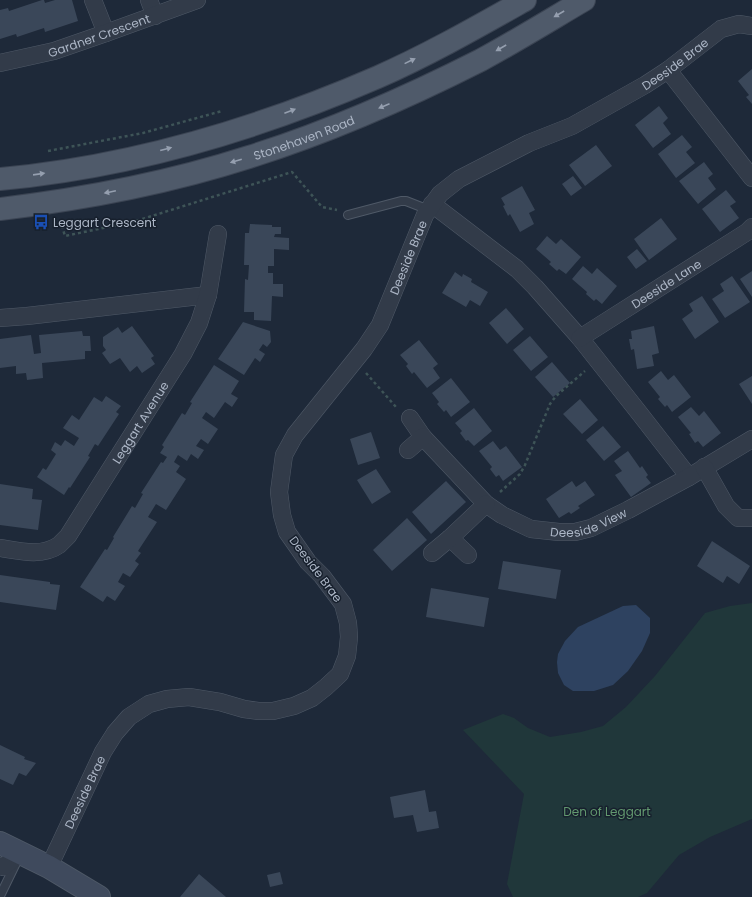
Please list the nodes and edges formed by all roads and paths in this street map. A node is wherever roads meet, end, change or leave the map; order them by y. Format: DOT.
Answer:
graph roads {
  1 [pos="93,0"];
  2 [pos="149,0"];
  3 [pos="197,0"];
  4 [pos="525,0"];
  5 [pos="584,0"];
  6 [pos="155,16"];
  7 [pos="752,26"];
  8 [pos="106,33"];
  9 [pos="0,63"];
  10 [pos="668,70"];
  11 [pos="225,110"];
  12 [pos="46,151"];
  13 [pos="752,178"];
  14 [pos="0,179"];
  15 [pos="430,207"];
  16 [pos="0,209"];
  17 [pos="348,215"];
  18 [pos="62,225"];
  19 [pos="752,227"];
  20 [pos="218,234"];
  21 [pos="208,295"];
  22 [pos="0,318"];
  23 [pos="580,338"];
  24 [pos="597,360"];
  25 [pos="364,370"];
  26 [pos="410,418"];
  27 [pos="423,437"];
  28 [pos="752,439"];
  29 [pos="408,450"];
  30 [pos="704,468"];
  31 [pos="689,477"];
  32 [pos="486,504"];
  33 [pos="752,518"];
  34 [pos="450,538"];
  35 [pos="0,548"];
  36 [pos="432,553"];
  37 [pos="468,555"];
  38 [pos="0,843"];
  39 [pos="21,853"];
  40 [pos="0,866"];
  41 [pos="49,867"];
  42 [pos="0,896"];
  43 [pos="99,897"];
  1 -- 8 [label="street"];
  2 -- 6 [label="street"];
  3 -- 6 [label="street, Gardner Crescent"];
  14 -- 4 [label="main road, one-way"];
  5 -- 16 [label="main road, Stonehaven Road, one-way"];
  6 -- 8 [label="street, Gardner Crescent"];
  7 -- 10 [label="street, Deeside Brae"];
  8 -- 9 [label="street, Gardner Crescent"];
  10 -- 13 [label="street"];
  10 -- 15 [label="street, Deeside Brae"];
  11 -- 12 [label="path"];
  15 -- 17 [label="lane"];
  15 -- 23 [label="street, Deeside Brae"];
  15 -- 41 [label="street, Deeside Brae"];
  17 -- 18 [label="path"];
  19 -- 23 [label="street, Deeside Lane"];
  20 -- 21 [label="street, Leggart Avenue"];
  21 -- 22 [label="street"];
  21 -- 35 [label="street, Leggart Avenue"];
  23 -- 24 [label="street, Deeside Brae"];
  24 -- 31 [label="street, Deeside Brae"];
  24 -- 32 [label="path"];
  25 -- 26 [label="path"];
  26 -- 27 [label="street, Deeside View"];
  27 -- 29 [label="street"];
  27 -- 32 [label="street, Deeside View"];
  28 -- 30 [label="street"];
  30 -- 31 [label="street"];
  30 -- 33 [label="street"];
  31 -- 32 [label="street, Deeside View"];
  32 -- 34 [label="street"];
  34 -- 36 [label="street"];
  34 -- 37 [label="street"];
  38 -- 39 [label="main road"];
  39 -- 40 [label="street"];
  39 -- 41 [label="main road"];
  39 -- 42 [label="lane"];
  41 -- 43 [label="main road"];
}
